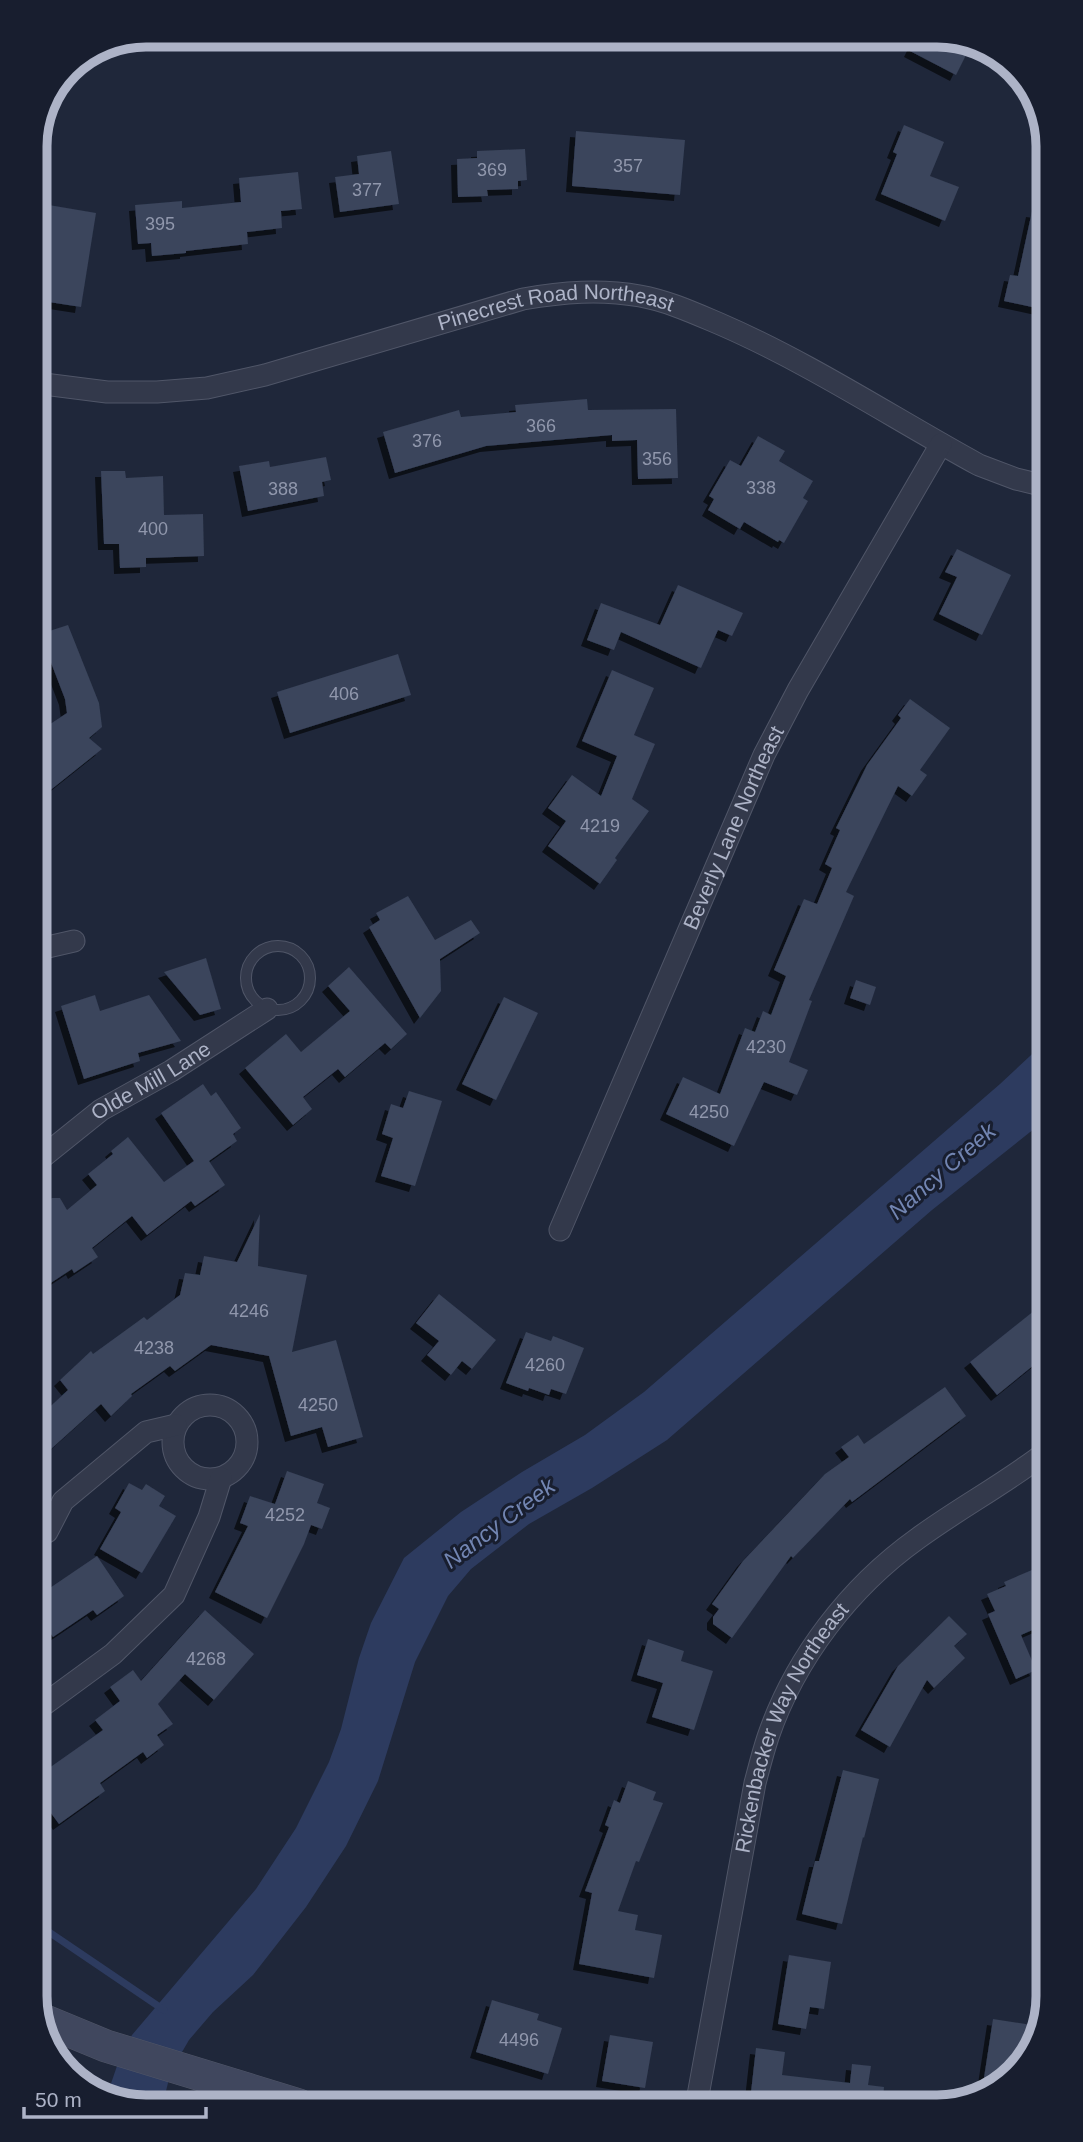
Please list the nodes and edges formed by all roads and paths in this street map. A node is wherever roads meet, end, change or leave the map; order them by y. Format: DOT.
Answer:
graph roads {
  1 [pos="47,385"];
  2 [pos="942,444"];
  3 [pos="1036,484"];
  4 [pos="74,941"];
  5 [pos="47,947"];
  6 [pos="267,1009"];
  7 [pos="47,1153"];
  8 [pos="560,1230"];
  9 [pos="176,1426"];
  10 [pos="1036,1468"];
  11 [pos="221,1478"];
  12 [pos="47,1532"];
  13 [pos="47,1702"];
  14 [pos="52,2024"];
  15 [pos="265,2095"];
  16 [pos="697,2095"];
  1 -- 2 [label="street, Pinecrest Road Northeast"];
  2 -- 3 [label="street, Pinecrest Road Northeast"];
  2 -- 8 [label="street, Beverly Lane Northeast"];
  4 -- 5 [label="street"];
  6 -- 6 [label="lane"];
  6 -- 7 [label="street, Olde Mill Lane"];
  9 -- 11 [label="street"];
  9 -- 11 [label="street"];
  9 -- 12 [label="street"];
  10 -- 16 [label="street, Rickenbacker Way Northeast"];
  11 -- 13 [label="street"];
  14 -- 15 [label="street"];
}
